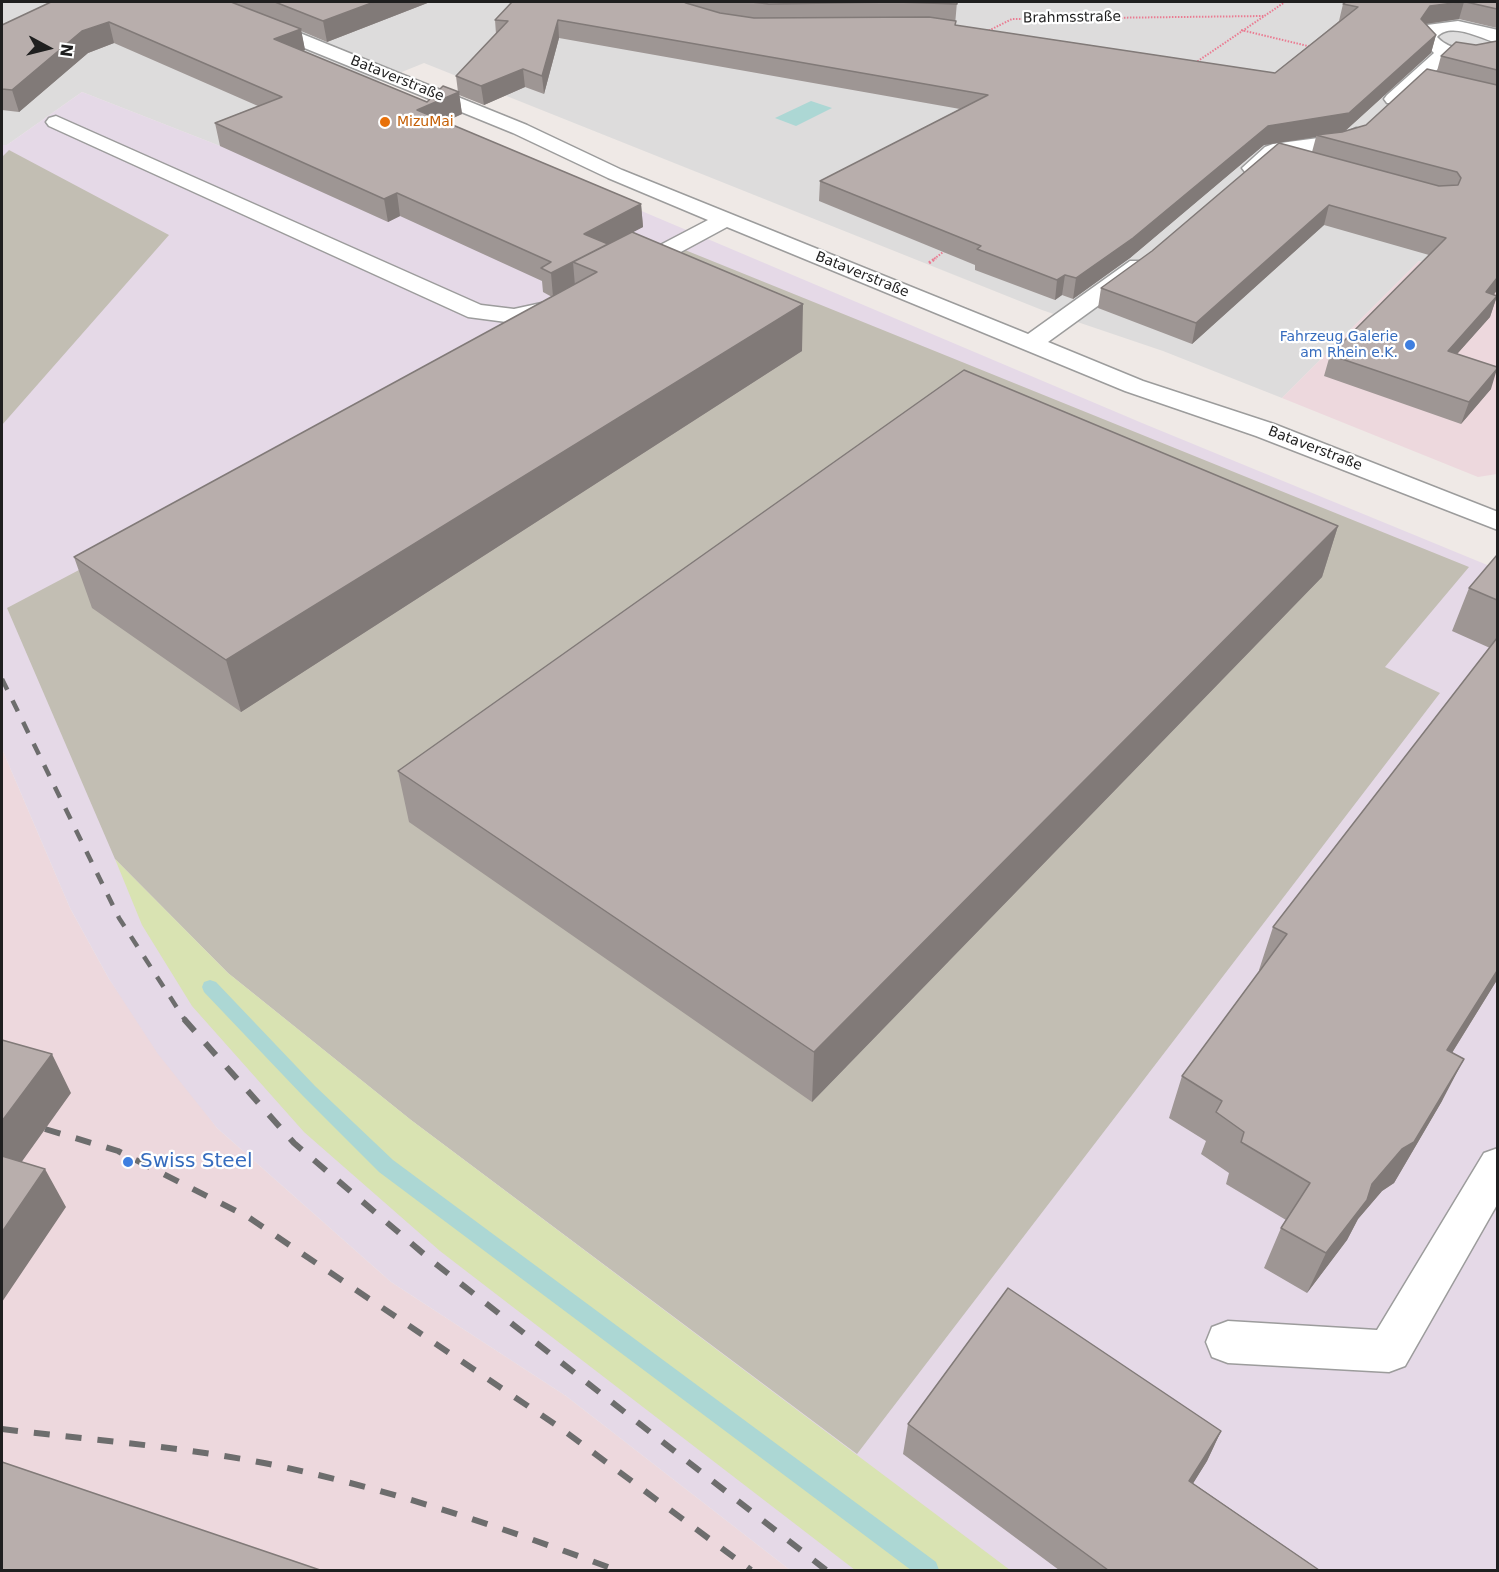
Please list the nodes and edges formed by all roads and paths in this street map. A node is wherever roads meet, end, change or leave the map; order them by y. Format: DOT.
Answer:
graph roads {
  1 [pos="190,2"];
  2 [pos="1285,2"];
  3 [pos="225,7"];
  4 [pos="1265,16"];
  5 [pos="1240,30"];
  6 [pos="980,35"];
  7 [pos="1497,38"];
  8 [pos="1320,49"];
  9 [pos="1497,50"];
  10 [pos="1447,51"];
  11 [pos="1192,65"];
  12 [pos="1417,78"];
  13 [pos="1440,84"];
  14 [pos="56,122"];
  15 [pos="1270,153"];
  16 [pos="1316,165"];
  17 [pos="1235,182"];
  18 [pos="726,219"];
  19 [pos="954,244"];
  20 [pos="1156,250"];
  21 [pos="874,280"];
  22 [pos="608,281"];
  23 [pos="577,297"];
  24 [pos="1030,344"];
  25 [pos="1497,522"];
  26 [pos="1497,1165"];
  27 [pos="1228,1342"];
  1 -- 3 [label="street, Bataverstraße"];
  2 -- 4 [label="path"];
  3 -- 18 [label="street, Bataverstraße"];
  4 -- 5 [label="path"];
  4 -- 6 [label="path, Brahmsstraße"];
  5 -- 8 [label="path"];
  5 -- 11 [label="path"];
  7 -- 10 [label="street"];
  9 -- 10 [label="street"];
  10 -- 12 [label="street"];
  12 -- 13 [label="street"];
  12 -- 15 [label="street"];
  14 -- 23 [label="street"];
  15 -- 16 [label="street"];
  15 -- 17 [label="street"];
  18 -- 21 [label="street, Bataverstraße"];
  18 -- 22 [label="street"];
  19 -- 21 [label="path"];
  20 -- 24 [label="street"];
  21 -- 24 [label="street, Bataverstraße"];
  24 -- 25 [label="street, Bataverstraße"];
  26 -- 27 [label="street"];
}
